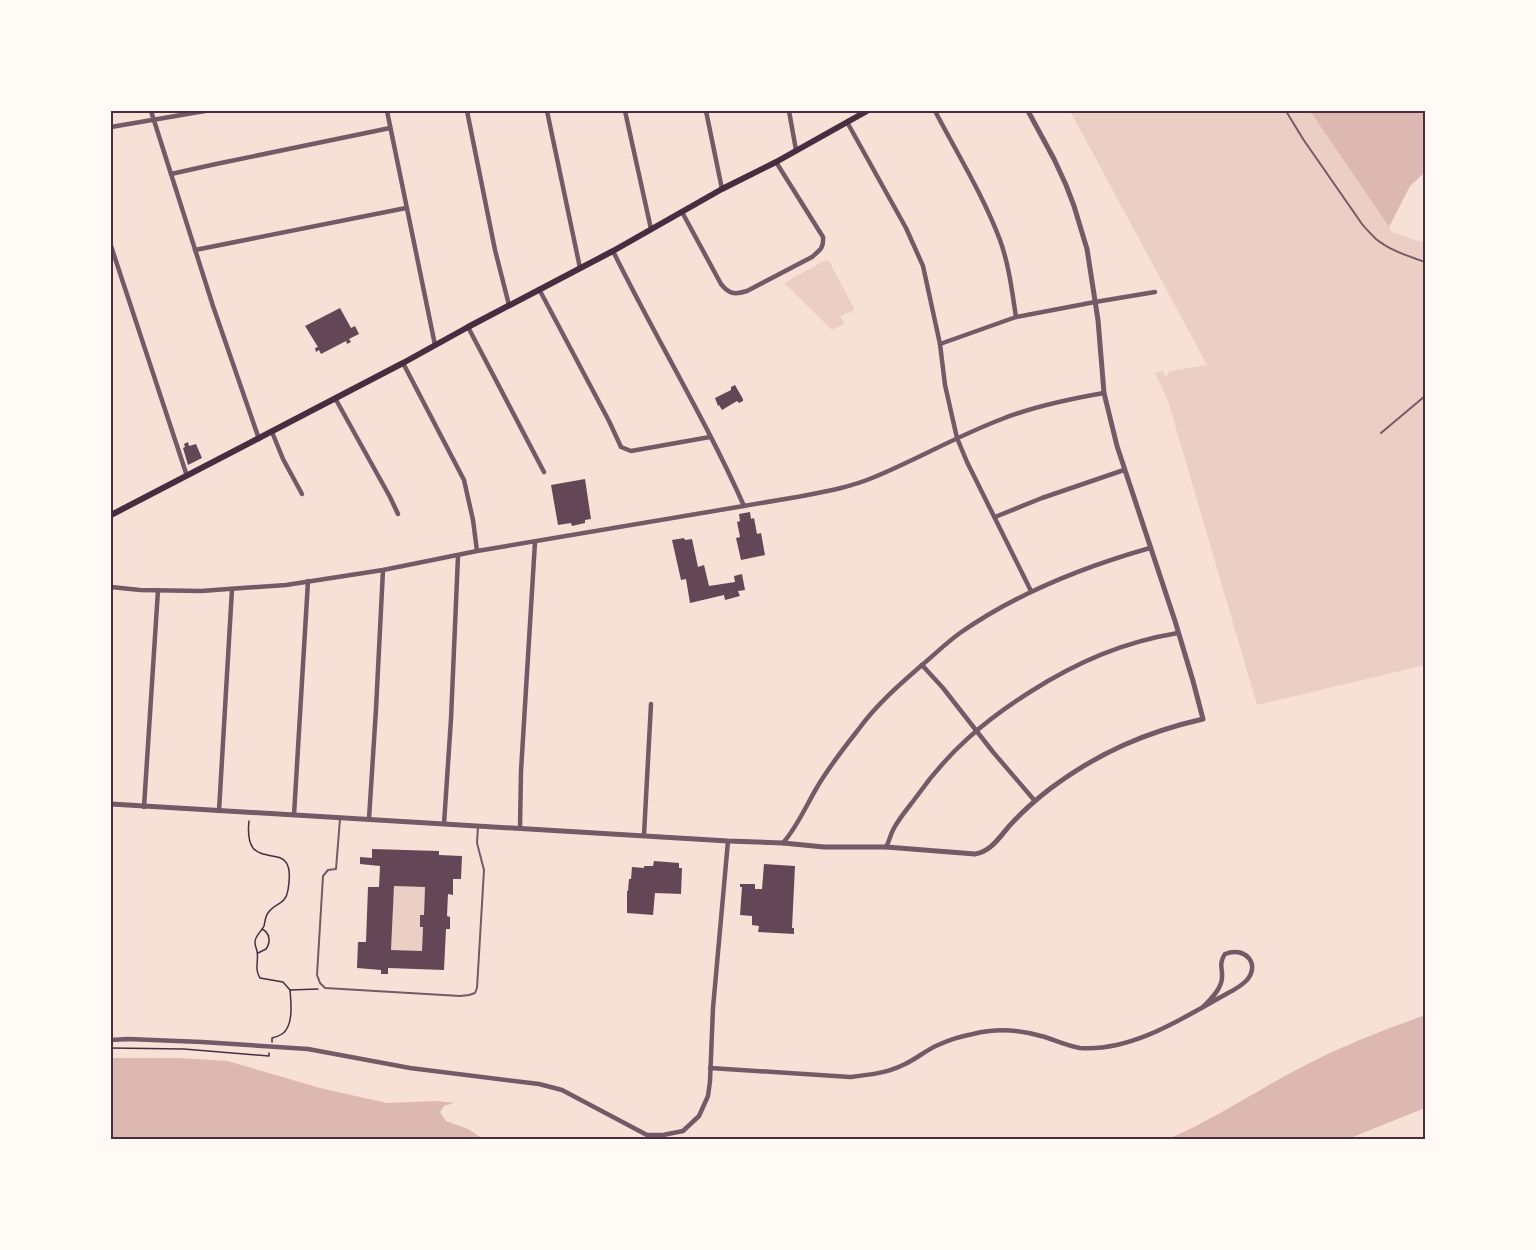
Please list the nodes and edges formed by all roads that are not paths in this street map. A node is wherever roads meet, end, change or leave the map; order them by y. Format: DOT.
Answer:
graph roads {
  1 [pos="151,111"];
  2 [pos="205,111"];
  3 [pos="387,111"];
  4 [pos="467,111"];
  5 [pos="547,111"];
  6 [pos="626,111"];
  7 [pos="706,111"];
  8 [pos="789,111"];
  9 [pos="867,111"];
  10 [pos="934,111"];
  11 [pos="1028,111"];
  12 [pos="1286,111"];
  13 [pos="153,119"];
  14 [pos="847,122"];
  15 [pos="111,127"];
  16 [pos="390,128"];
  17 [pos="796,150"];
  18 [pos="776,162"];
  19 [pos="171,174"];
  20 [pos="722,189"];
  21 [pos="406,208"];
  22 [pos="682,212"];
  23 [pos="651,229"];
  24 [pos="111,246"];
  25 [pos="195,250"];
  26 [pos="613,250"];
  27 [pos="1425,262"];
  28 [pos="580,268"];
  29 [pos="539,289"];
  30 [pos="1155,292"];
  31 [pos="1095,302"];
  32 [pos="509,305"];
  33 [pos="1016,317"];
  34 [pos="468,327"];
  35 [pos="940,344"];
  36 [pos="435,345"];
  37 [pos="403,363"];
  38 [pos="1104,393"];
  39 [pos="1425,396"];
  40 [pos="335,398"];
  41 [pos="272,432"];
  42 [pos="1381,433"];
  43 [pos="710,437"];
  44 [pos="957,438"];
  45 [pos="259,439"];
  46 [pos="1124,470"];
  47 [pos="544,472"];
  48 [pos="187,476"];
  49 [pos="302,494"];
  50 [pos="744,506"];
  51 [pos="398,514"];
  52 [pos="111,515"];
  53 [pos="995,517"];
  54 [pos="535,542"];
  55 [pos="1150,548"];
  56 [pos="477,551"];
  57 [pos="458,556"];
  58 [pos="382,570"];
  59 [pos="308,581"];
  60 [pos="111,587"];
  61 [pos="232,589"];
  62 [pos="158,590"];
  63 [pos="1031,591"];
  64 [pos="1178,633"];
  65 [pos="922,665"];
  66 [pos="651,704"];
  67 [pos="976,730"];
  68 [pos="1035,801"];
  69 [pos="111,804"];
  70 [pos="144,807"];
  71 [pos="219,811"];
  72 [pos="294,815"];
  73 [pos="340,818"];
  74 [pos="369,819"];
  75 [pos="444,824"];
  76 [pos="478,826"];
  77 [pos="520,828"];
  78 [pos="644,835"];
  79 [pos="728,841"];
  80 [pos="783,843"];
  81 [pos="886,847"];
  82 [pos="1202,1008"];
  83 [pos="111,1040"];
  84 [pos="710,1068"];
  1 -- 13 [label="street"];
  2 -- 13 [label="street"];
  3 -- 16 [label="street"];
  4 -- 32 [label="street"];
  5 -- 28 [label="street"];
  6 -- 23 [label="street"];
  7 -- 20 [label="street"];
  8 -- 17 [label="street"];
  9 -- 14 [label="main road"];
  10 -- 33 [label="street"];
  11 -- 31 [label="street"];
  12 -- 27 [label="lane"];
  13 -- 15 [label="street"];
  13 -- 19 [label="street"];
  14 -- 17 [label="main road"];
  14 -- 35 [label="street"];
  16 -- 19 [label="street"];
  16 -- 21 [label="street"];
  17 -- 18 [label="main road"];
  18 -- 20 [label="main road"];
  18 -- 22 [label="street"];
  19 -- 25 [label="street"];
  20 -- 22 [label="main road"];
  21 -- 25 [label="street"];
  21 -- 36 [label="street"];
  22 -- 23 [label="main road"];
  23 -- 26 [label="main road"];
  24 -- 48 [label="street"];
  25 -- 45 [label="street"];
  26 -- 28 [label="main road"];
  26 -- 43 [label="street"];
  28 -- 29 [label="main road"];
  29 -- 32 [label="main road"];
  29 -- 43 [label="street"];
  30 -- 31 [label="street"];
  31 -- 33 [label="street"];
  31 -- 38 [label="street"];
  32 -- 34 [label="main road"];
  33 -- 35 [label="street"];
  34 -- 36 [label="main road"];
  34 -- 47 [label="street"];
  35 -- 44 [label="street"];
  36 -- 37 [label="main road"];
  37 -- 40 [label="main road"];
  37 -- 56 [label="street"];
  38 -- 44 [label="street"];
  38 -- 46 [label="street"];
  39 -- 42 [label="lane"];
  40 -- 41 [label="main road"];
  40 -- 51 [label="street"];
  41 -- 45 [label="main road"];
  41 -- 49 [label="street"];
  43 -- 50 [label="street"];
  44 -- 50 [label="street"];
  44 -- 53 [label="street"];
  45 -- 48 [label="main road"];
  46 -- 53 [label="street"];
  46 -- 55 [label="street"];
  48 -- 52 [label="main road"];
  50 -- 54 [label="street"];
  53 -- 63 [label="street"];
  54 -- 56 [label="street"];
  54 -- 77 [label="street"];
  55 -- 63 [label="street"];
  55 -- 64 [label="street"];
  56 -- 57 [label="street"];
  57 -- 58 [label="street"];
  57 -- 75 [label="street"];
  58 -- 59 [label="street"];
  58 -- 74 [label="street"];
  59 -- 61 [label="street"];
  59 -- 72 [label="street"];
  60 -- 62 [label="street"];
  61 -- 62 [label="street"];
  61 -- 71 [label="street"];
  62 -- 70 [label="street"];
  63 -- 65 [label="street"];
  64 -- 67 [label="street"];
  64 -- 68 [label="street"];
  65 -- 67 [label="street"];
  65 -- 80 [label="street"];
  66 -- 78 [label="street"];
  67 -- 68 [label="street"];
  67 -- 81 [label="street"];
  68 -- 81 [label="street"];
  69 -- 70 [label="street"];
  70 -- 71 [label="street"];
  71 -- 72 [label="street"];
  72 -- 73 [label="street"];
  73 -- 74 [label="street"];
  73 -- 76 [label="lane"];
  74 -- 75 [label="street"];
  75 -- 76 [label="street"];
  76 -- 77 [label="street"];
  77 -- 78 [label="street"];
  78 -- 79 [label="street"];
  79 -- 80 [label="street"];
  79 -- 84 [label="street"];
  80 -- 81 [label="street"];
  82 -- 82 [label="street"];
  82 -- 84 [label="street"];
  83 -- 84 [label="street"];
}
